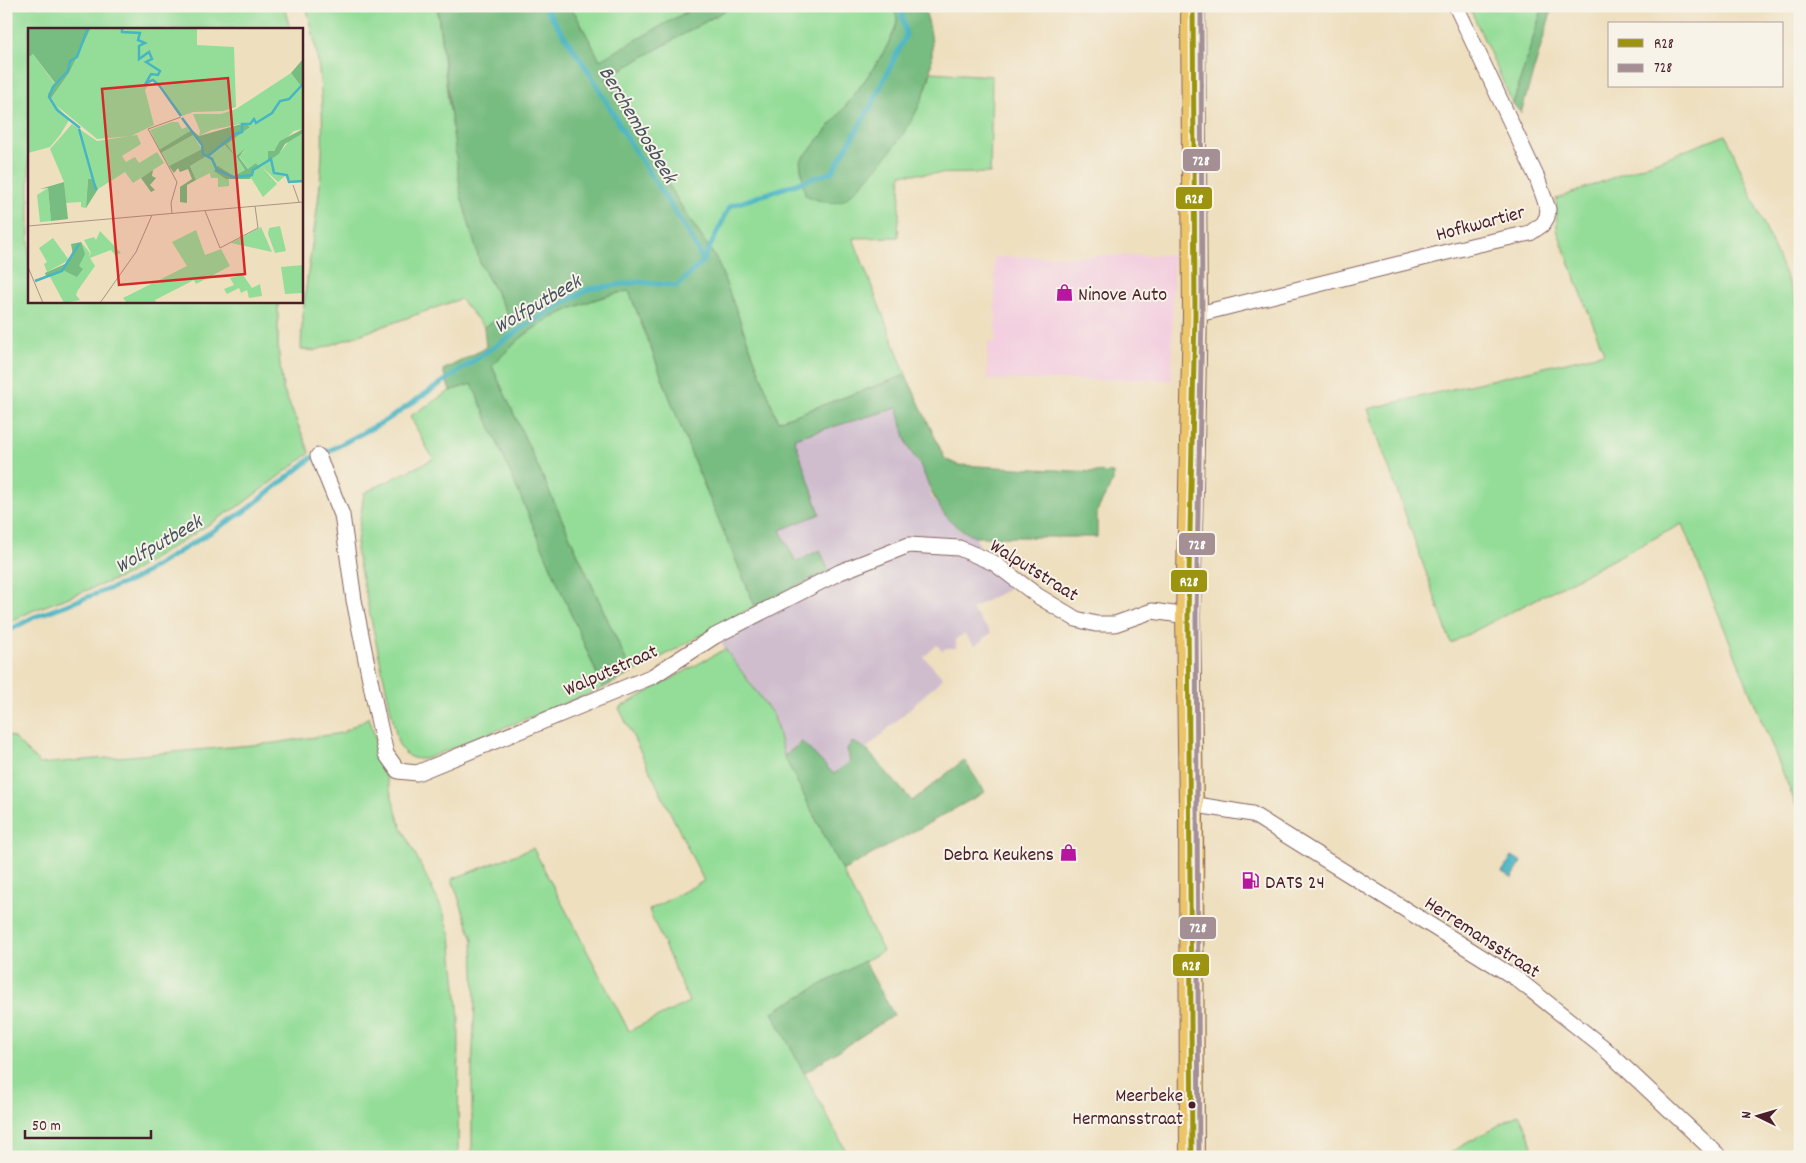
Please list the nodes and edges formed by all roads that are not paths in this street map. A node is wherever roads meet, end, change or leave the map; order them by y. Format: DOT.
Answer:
graph roads {
  1 [pos="1193,6"];
  2 [pos="1456,6"];
  3 [pos="1195,315"];
  4 [pos="318,456"];
  5 [pos="1188,616"];
  6 [pos="1191,804"];
  7 [pos="1192,1157"];
  8 [pos="1720,1157"];
  1 -- 3 [label="main road"];
  2 -- 3 [label="street, Hofkwartier"];
  3 -- 5 [label="main road"];
  4 -- 5 [label="street, Walputstraat"];
  5 -- 6 [label="main road"];
  6 -- 7 [label="main road"];
  6 -- 8 [label="street, Herremansstraat"];
}
